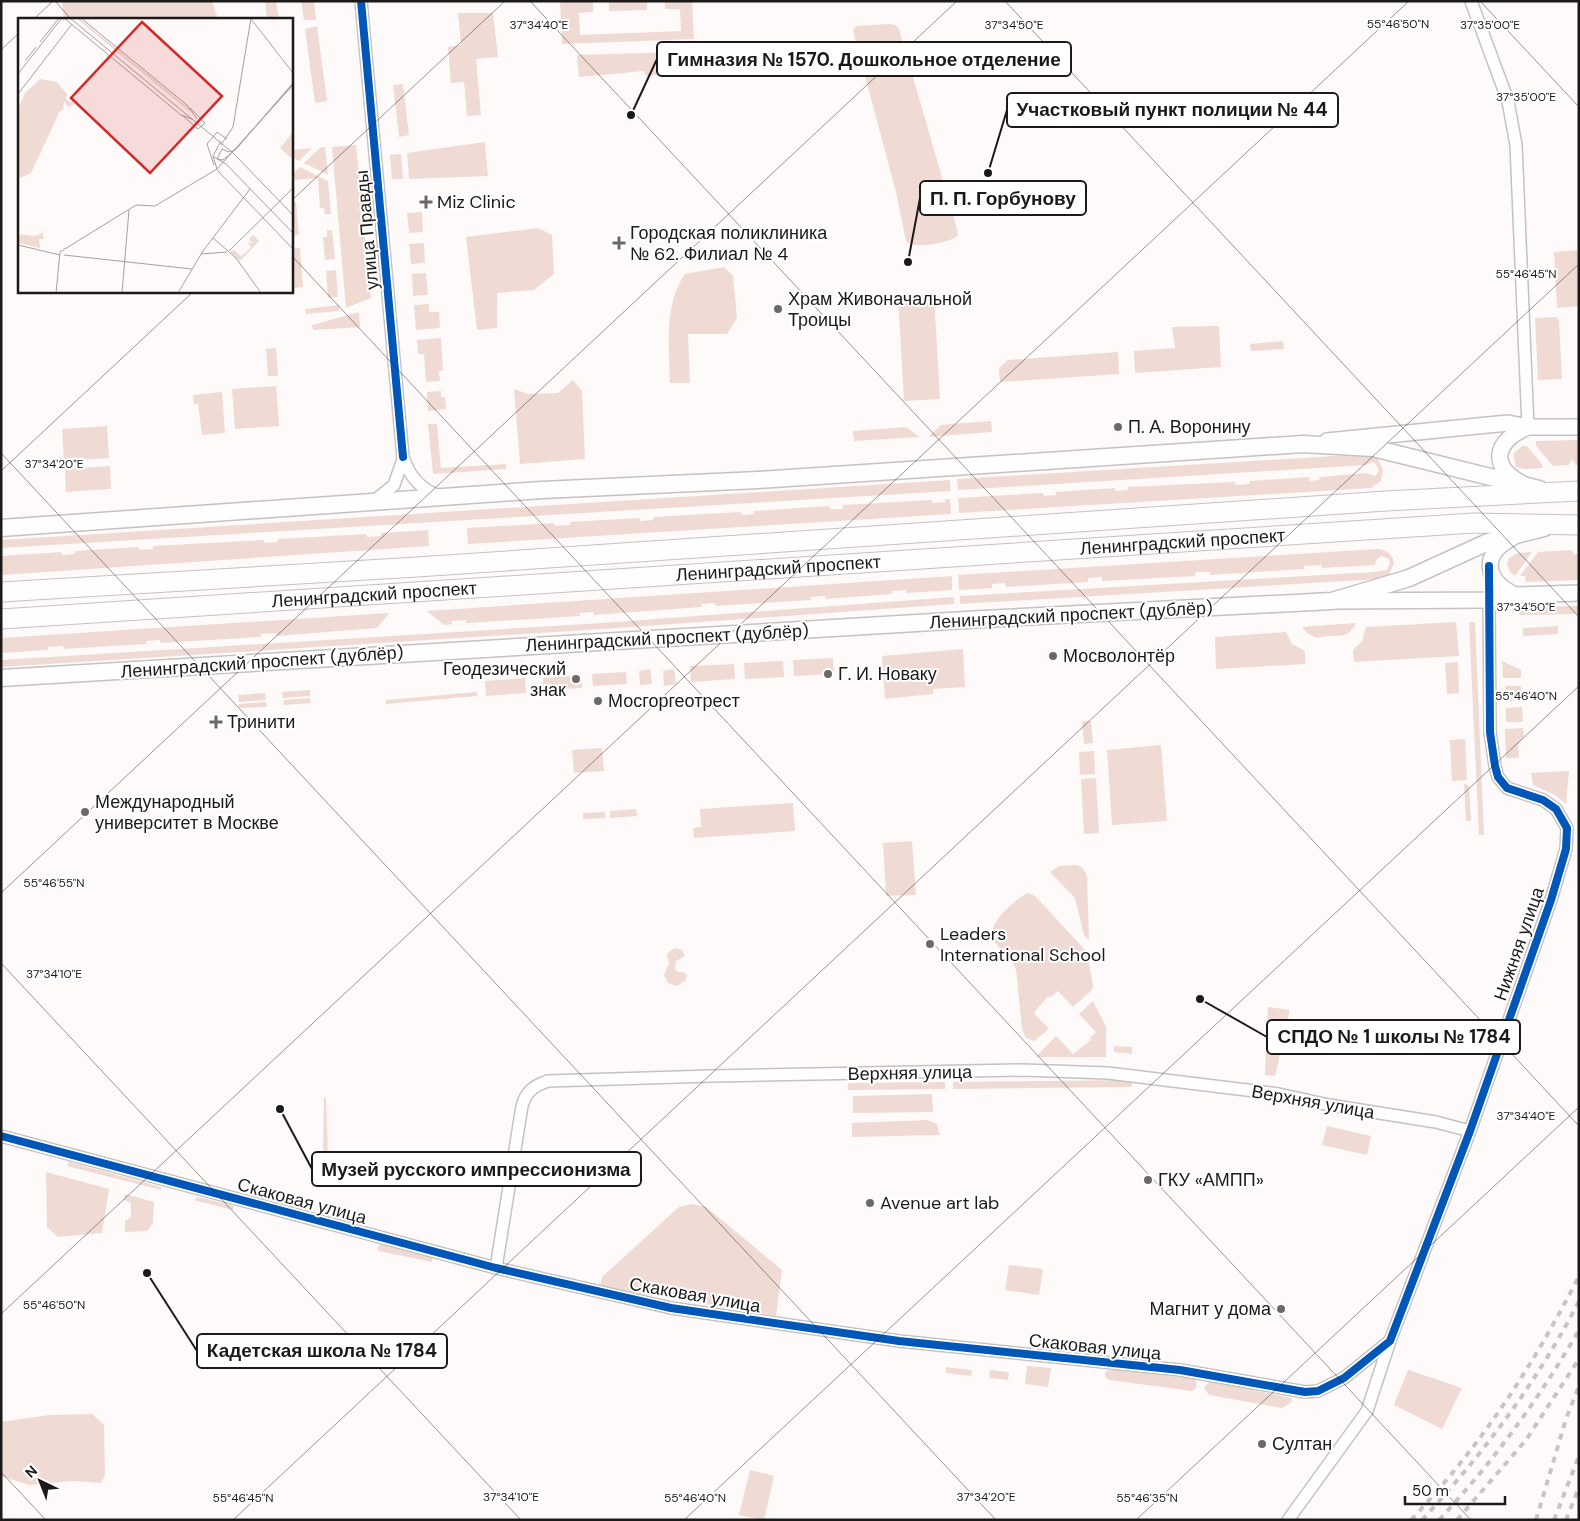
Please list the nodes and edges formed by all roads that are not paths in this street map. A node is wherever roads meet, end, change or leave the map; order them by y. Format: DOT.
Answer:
graph roads {
  1 [pos="360,1"];
  2 [pos="1471,1"];
  3 [pos="1528,427"];
  4 [pos="1579,427"];
  5 [pos="1303,444"];
  6 [pos="403,457"];
  7 [pos="1545,490"];
  8 [pos="1579,491"];
  9 [pos="444,497"];
  10 [pos="373,502"];
  11 [pos="1579,525"];
  12 [pos="1555,526"];
  13 [pos="1,528"];
  14 [pos="1526,533"];
  15 [pos="1489,566"];
  16 [pos="1,592"];
  17 [pos="1579,593"];
  18 [pos="1514,594"];
  19 [pos="1332,600"];
  20 [pos="1489,600"];
  21 [pos="1,619"];
  22 [pos="1,678"];
  23 [pos="1470,1131"];
  24 [pos="1,1136"];
  25 [pos="496,1268"];
  26 [pos="1387,1343"];
  27 [pos="1288,1520"];
  1 -- 6 [label="street, улица Правды"];
  2 -- 3 [label="street"];
  3 -- 4 [label="street"];
  3 -- 5 [label="street"];
  3 -- 7 [label="street"];
  5 -- 7 [label="main road"];
  5 -- 9 [label="main road"];
  6 -- 9 [label="street, улица Правды"];
  6 -- 10 [label="street, улица Правды"];
  7 -- 8 [label="main road, Ленинградский проспект"];
  7 -- 16 [label="main road, Ленинградский проспект"];
  9 -- 10 [label="main road"];
  10 -- 13 [label="main road"];
  11 -- 12 [label="main road, Ленинградский проспект"];
  12 -- 14 [label="main road, Ленинградский проспект (дублёр)"];
  12 -- 21 [label="main road, Ленинградский проспект"];
  14 -- 15 [label="street"];
  14 -- 19 [label="main road, Ленинградский проспект (дублёр)"];
  15 -- 18 [label="street"];
  15 -- 20 [label="street"];
  17 -- 18 [label="street, Ленинградский проспект (дублёр)"];
  18 -- 20 [label="street, Ленинградский проспект (дублёр)"];
  19 -- 20 [label="street, Ленинградский проспект (дублёр)"];
  19 -- 22 [label="main road, Ленинградский проспект (дублёр)"];
  20 -- 23 [label="street, Нижняя улица"];
  23 -- 25 [label="street, Верхняя улица"];
  23 -- 26 [label="street, Нижняя улица"];
  24 -- 25 [label="street, Скаковая улица"];
  25 -- 26 [label="street, Скаковая улица"];
  26 -- 27 [label="street, Нижняя улица"];
}
